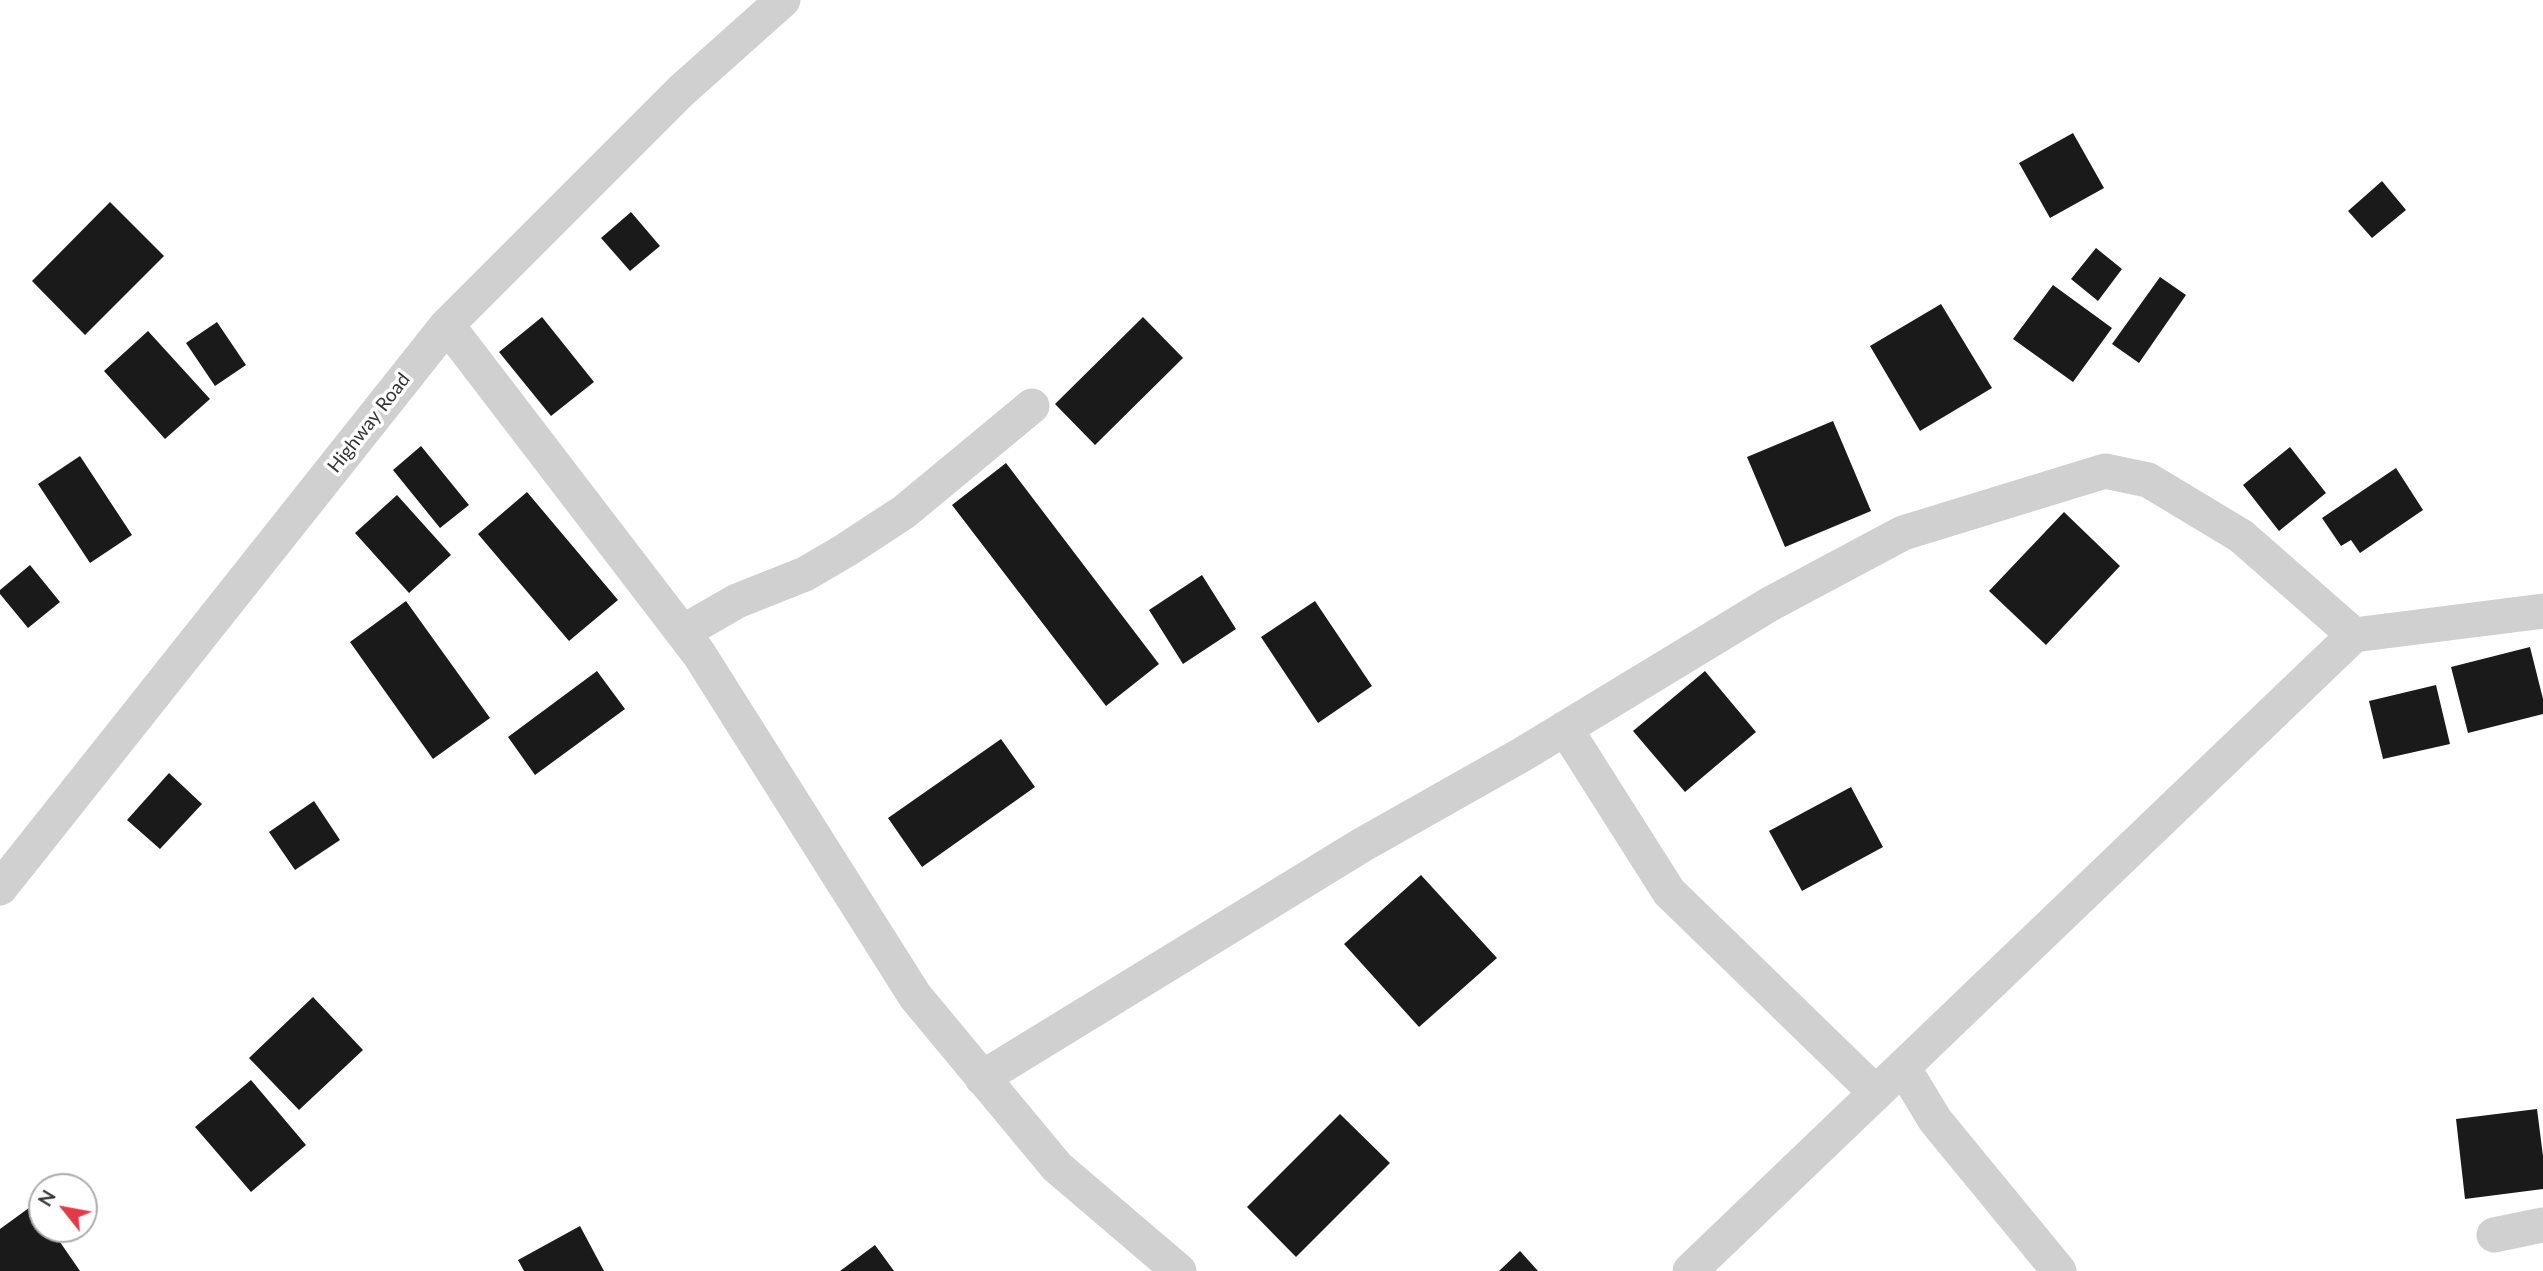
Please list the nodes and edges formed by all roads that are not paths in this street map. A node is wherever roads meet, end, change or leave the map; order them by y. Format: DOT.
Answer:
graph roads {
  1 [pos="783,0"];
  2 [pos="753,11"];
  3 [pos="447,325"];
  4 [pos="1032,406"];
  5 [pos="2543,611"];
  6 [pos="683,632"];
  7 [pos="2354,635"];
  8 [pos="1565,728"];
  9 [pos="0,888"];
  10 [pos="1903,1068"];
  11 [pos="982,1078"];
  12 [pos="1876,1093"];
  13 [pos="2543,1225"];
  14 [pos="2494,1235"];
  15 [pos="1179,1271"];
  16 [pos="1690,1271"];
  17 [pos="2059,1271"];
  1 -- 2 [label="street, Highway Road"];
  2 -- 3 [label="street, Highway Road"];
  3 -- 6 [label="street"];
  3 -- 9 [label="street, Highway Road"];
  4 -- 6 [label="street"];
  5 -- 7 [label="street"];
  6 -- 11 [label="street"];
  7 -- 8 [label="street"];
  7 -- 10 [label="street"];
  8 -- 11 [label="street"];
  8 -- 12 [label="street"];
  10 -- 12 [label="street"];
  10 -- 17 [label="street"];
  11 -- 15 [label="street"];
  12 -- 16 [label="street"];
  13 -- 14 [label="street"];
}
